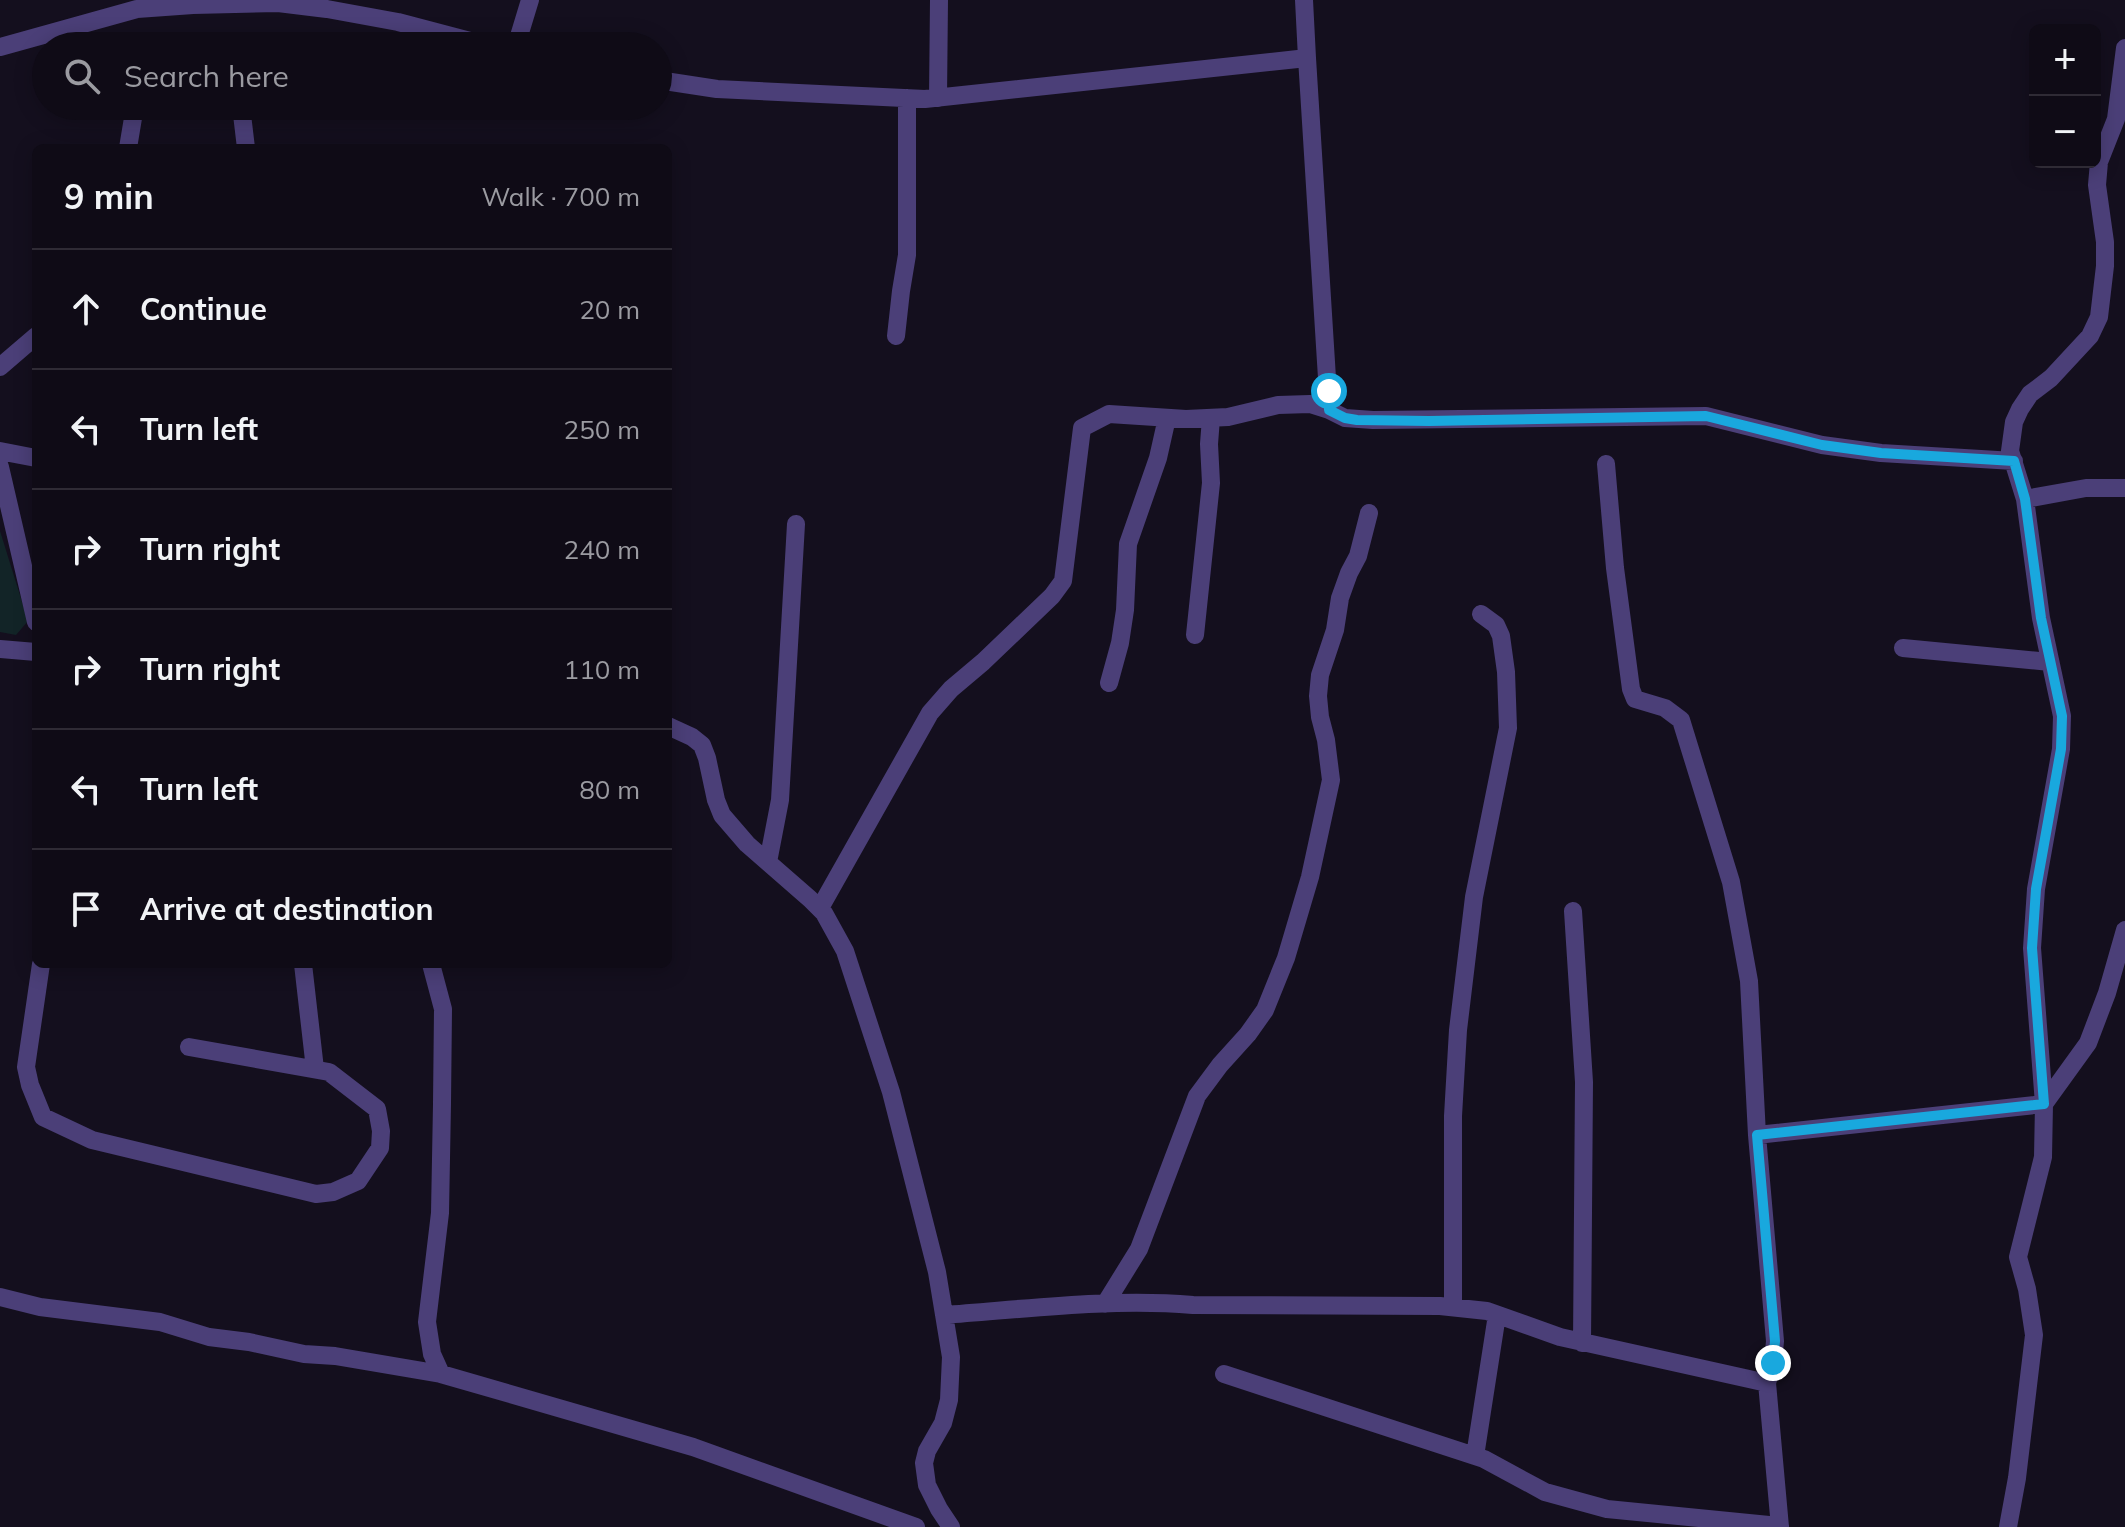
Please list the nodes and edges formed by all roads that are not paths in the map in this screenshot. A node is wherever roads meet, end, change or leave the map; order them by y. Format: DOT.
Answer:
graph roads {
  1 [pos="530,0"];
  2 [pos="939,0"];
  3 [pos="1304,0"];
  4 [pos="367,8"];
  5 [pos="54,32"];
  6 [pos="436,32"];
  7 [pos="520,32"];
  8 [pos="32,38"];
  9 [pos="0,47"];
  10 [pos="2125,48"];
  11 [pos="1307,58"];
  12 [pos="672,82"];
  13 [pos="907,98"];
  14 [pos="938,98"];
  15 [pos="133,120"];
  16 [pos="243,120"];
  17 [pos="129,144"];
  18 [pos="246,144"];
  19 [pos="896,336"];
  20 [pos="32,339"];
  21 [pos="0,367"];
  22 [pos="1329,410"];
  23 [pos="1167,418"];
  24 [pos="1211,418"];
  25 [pos="0,451"];
  26 [pos="32,457"];
  27 [pos="2014,461"];
  28 [pos="1606,464"];
  29 [pos="0,467"];
  30 [pos="2125,488"];
  31 [pos="2025,499"];
  32 [pos="1369,513"];
  33 [pos="796,524"];
  34 [pos="32,605"];
  35 [pos="1481,614"];
  36 [pos="1195,635"];
  37 [pos="1903,648"];
  38 [pos="0,649"];
  39 [pos="32,652"];
  40 [pos="2050,662"];
  41 [pos="1109,683"];
  42 [pos="672,728"];
  43 [pos="768,862"];
  44 [pos="820,908"];
  45 [pos="1573,911"];
  46 [pos="2125,930"];
  47 [pos="40,968"];
  48 [pos="303,968"];
  49 [pos="432,968"];
  50 [pos="189,1047"];
  51 [pos="315,1069"];
  52 [pos="2044,1104"];
  53 [pos="1757,1135"];
  54 [pos="0,1297"];
  55 [pos="1105,1304"];
  56 [pos="1453,1307"];
  57 [pos="944,1315"];
  58 [pos="1497,1315"];
  59 [pos="1582,1343"];
  60 [pos="441,1374"];
  61 [pos="1224,1374"];
  62 [pos="1767,1383"];
  63 [pos="1475,1456"];
  64 [pos="916,1527"];
  65 [pos="951,1527"];
  66 [pos="1780,1527"];
  67 [pos="2008,1527"];
  1 -- 7 [label="street"];
  2 -- 14 [label="street"];
  3 -- 11 [label="street"];
  4 -- 5 [label="street"];
  4 -- 6 [label="street"];
  8 -- 9 [label="street"];
  10 -- 27 [label="street"];
  11 -- 14 [label="street"];
  11 -- 22 [label="street"];
  12 -- 13 [label="street"];
  13 -- 14 [label="street"];
  13 -- 19 [label="street"];
  15 -- 17 [label="street"];
  16 -- 18 [label="street"];
  20 -- 21 [label="street"];
  22 -- 24 [label="street"];
  22 -- 27 [label="street"];
  23 -- 24 [label="street"];
  23 -- 41 [label="street"];
  23 -- 44 [label="street"];
  24 -- 36 [label="street"];
  25 -- 26 [label="street"];
  27 -- 31 [label="street"];
  28 -- 53 [label="street"];
  29 -- 34 [label="street"];
  30 -- 31 [label="street"];
  31 -- 40 [label="street"];
  32 -- 55 [label="street"];
  33 -- 43 [label="street"];
  35 -- 56 [label="street"];
  37 -- 40 [label="street"];
  38 -- 39 [label="street"];
  40 -- 52 [label="street"];
  42 -- 43 [label="street"];
  43 -- 44 [label="street"];
  44 -- 57 [label="street"];
  45 -- 59 [label="street"];
  46 -- 52 [label="street"];
  47 -- 51 [label="street"];
  48 -- 51 [label="street"];
  49 -- 60 [label="street"];
  50 -- 51 [label="street"];
  52 -- 53 [label="street"];
  52 -- 67 [label="street"];
  53 -- 62 [label="street"];
  54 -- 60 [label="street"];
  55 -- 56 [label="street"];
  55 -- 57 [label="street"];
  56 -- 58 [label="street"];
  57 -- 65 [label="street"];
  58 -- 59 [label="street"];
  58 -- 63 [label="street"];
  59 -- 62 [label="street"];
  60 -- 64 [label="street"];
  61 -- 63 [label="street"];
  62 -- 66 [label="street"];
  63 -- 66 [label="street"];
}
